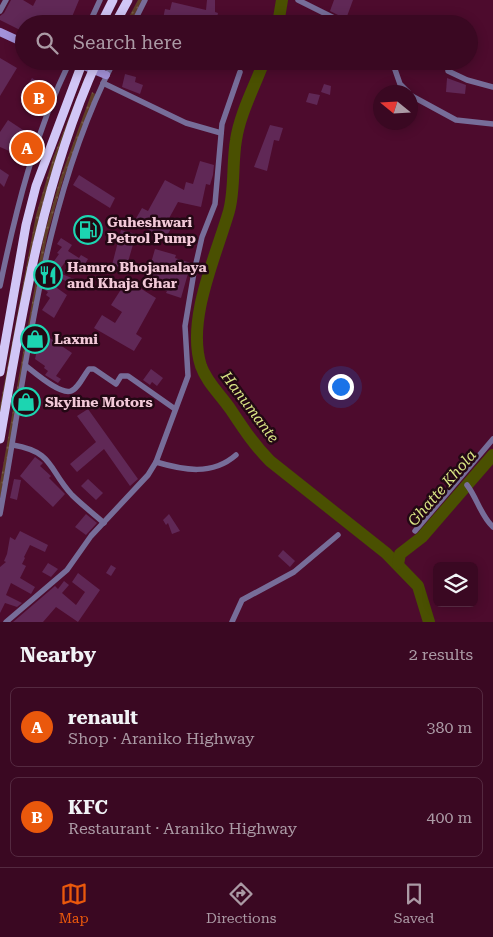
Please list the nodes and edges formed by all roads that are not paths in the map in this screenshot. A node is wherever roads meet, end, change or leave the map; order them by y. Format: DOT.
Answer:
graph roads {
  1 [pos="6,0"];
  2 [pos="100,0"];
  3 [pos="113,0"];
  4 [pos="128,0"];
  5 [pos="145,0"];
  6 [pos="298,0"];
  7 [pos="0,11"];
  8 [pos="93,15"];
  9 [pos="106,15"];
  10 [pos="120,15"];
  11 [pos="138,15"];
  12 [pos="328,15"];
  13 [pos="0,32"];
  14 [pos="15,40"];
  15 [pos="67,70"];
  16 [pos="79,70"];
  17 [pos="93,70"];
  18 [pos="98,70"];
  19 [pos="110,70"];
  20 [pos="395,70"];
  21 [pos="448,70"];
  22 [pos="240,72"];
  23 [pos="105,79"];
  24 [pos="401,85"];
  25 [pos="493,87"];
  26 [pos="418,99"];
  27 [pos="493,124"];
  28 [pos="220,133"];
  29 [pos="0,286"];
  30 [pos="26,366"];
  31 [pos="0,372"];
  32 [pos="175,409"];
  33 [pos="0,439"];
  34 [pos="493,439"];
  35 [pos="13,444"];
  36 [pos="236,455"];
  37 [pos="156,462"];
  38 [pos="467,485"];
  39 [pos="0,514"];
  40 [pos="104,523"];
  41 [pos="493,527"];
  42 [pos="415,531"];
  43 [pos="338,535"];
  44 [pos="6,622"];
  45 [pos="232,622"];
  1 -- 7 [label="street"];
  2 -- 8 [label="street"];
  3 -- 9 [label="highway"];
  4 -- 10 [label="highway"];
  5 -- 11 [label="street"];
  6 -- 12 [label="street"];
  13 -- 14 [label="main road"];
  15 -- 29 [label="street"];
  16 -- 31 [label="highway"];
  17 -- 33 [label="highway"];
  18 -- 23 [label="main road"];
  19 -- 23 [label="street"];
  20 -- 24 [label="street"];
  21 -- 25 [label="street"];
  22 -- 28 [label="street"];
  23 -- 28 [label="street"];
  23 -- 30 [label="street"];
  26 -- 27 [label="street"];
  28 -- 32 [label="street"];
  30 -- 32 [label="street"];
  30 -- 35 [label="street"];
  32 -- 37 [label="street"];
  34 -- 42 [label="street"];
  35 -- 39 [label="street"];
  35 -- 40 [label="street"];
  36 -- 37 [label="street"];
  37 -- 40 [label="street"];
  38 -- 41 [label="street"];
  40 -- 44 [label="street"];
  43 -- 45 [label="street"];
}
